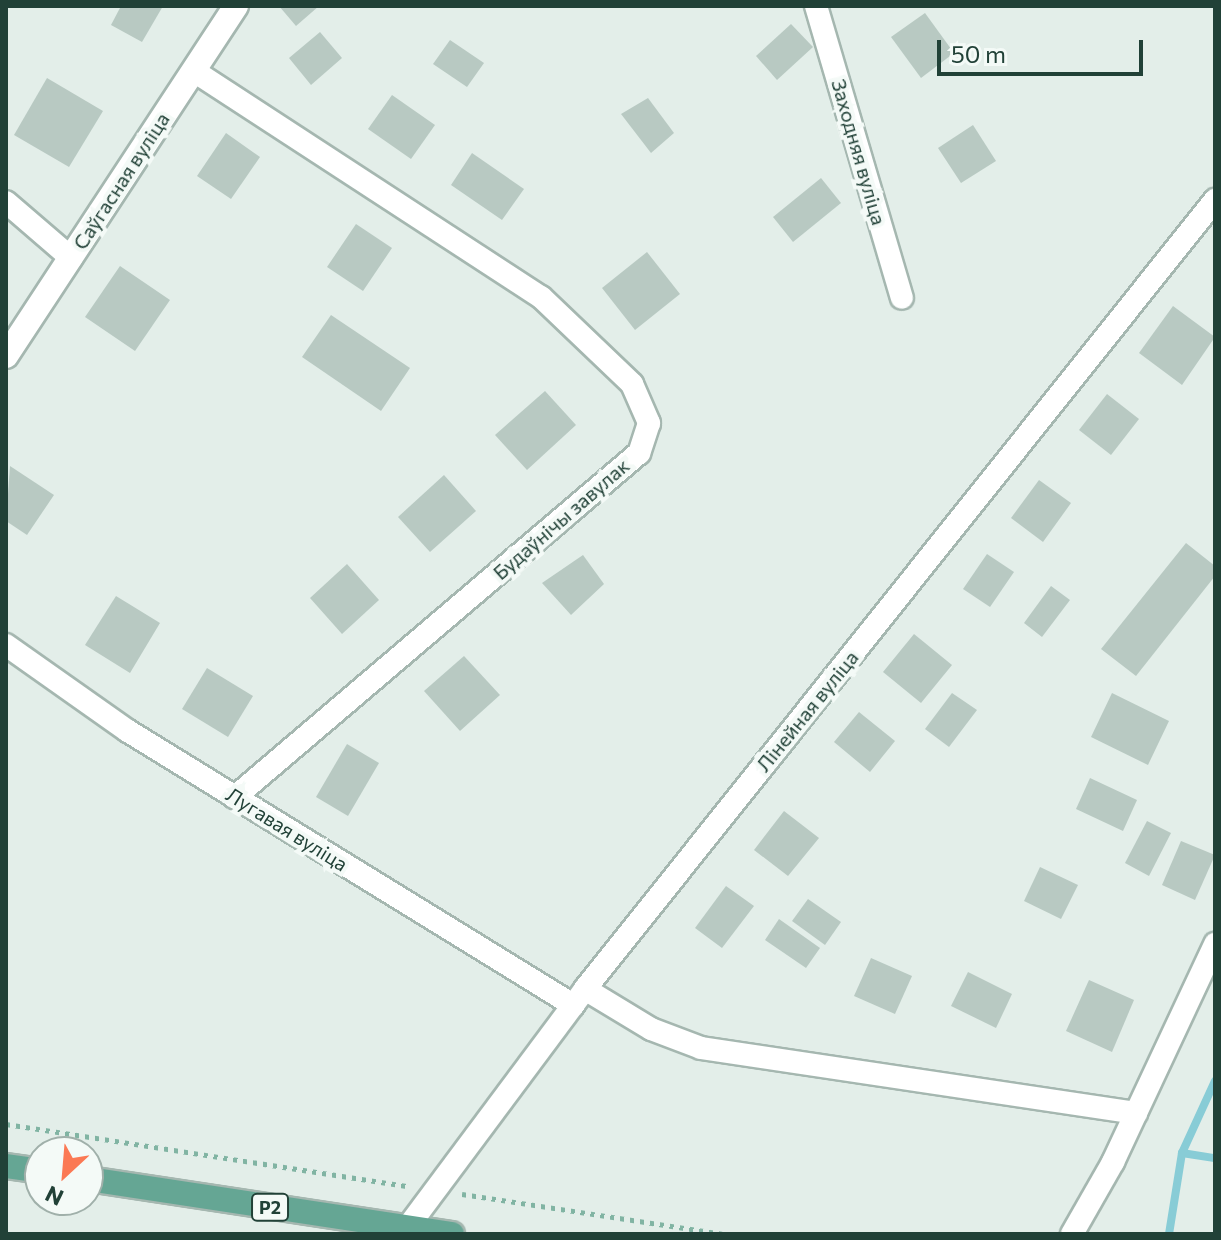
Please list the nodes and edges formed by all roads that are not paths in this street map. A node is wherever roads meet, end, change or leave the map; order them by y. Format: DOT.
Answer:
graph roads {
  1 [pos="236,6"];
  2 [pos="816,6"];
  3 [pos="194,71"];
  4 [pos="1215,200"];
  5 [pos="6,202"];
  6 [pos="71,258"];
  7 [pos="902,298"];
  8 [pos="6,356"];
  9 [pos="6,645"];
  10 [pos="235,797"];
  11 [pos="1215,944"];
  12 [pos="579,997"];
  13 [pos="1136,1113"];
  14 [pos="104,1181"];
  15 [pos="407,1228"];
  16 [pos="452,1234"];
  17 [pos="1072,1234"];
  1 -- 3 [label="street, Саўгасная вуліца"];
  2 -- 7 [label="street, Заходняя вуліца"];
  3 -- 6 [label="street, Саўгасная вуліца"];
  3 -- 10 [label="street, Будаўнічы завулак"];
  4 -- 12 [label="street, Лінейная вуліца"];
  5 -- 6 [label="street"];
  6 -- 8 [label="street, Саўгасная вуліца"];
  9 -- 10 [label="street, Лугавая вуліца"];
  10 -- 12 [label="street, Лугавая вуліца"];
  11 -- 13 [label="street"];
  12 -- 13 [label="street, Лугавая вуліца"];
  12 -- 15 [label="street, Лінейная вуліца"];
  13 -- 17 [label="street"];
  14 -- 15 [label="main road, Р2"];
  15 -- 16 [label="main road, Р2"];
}
